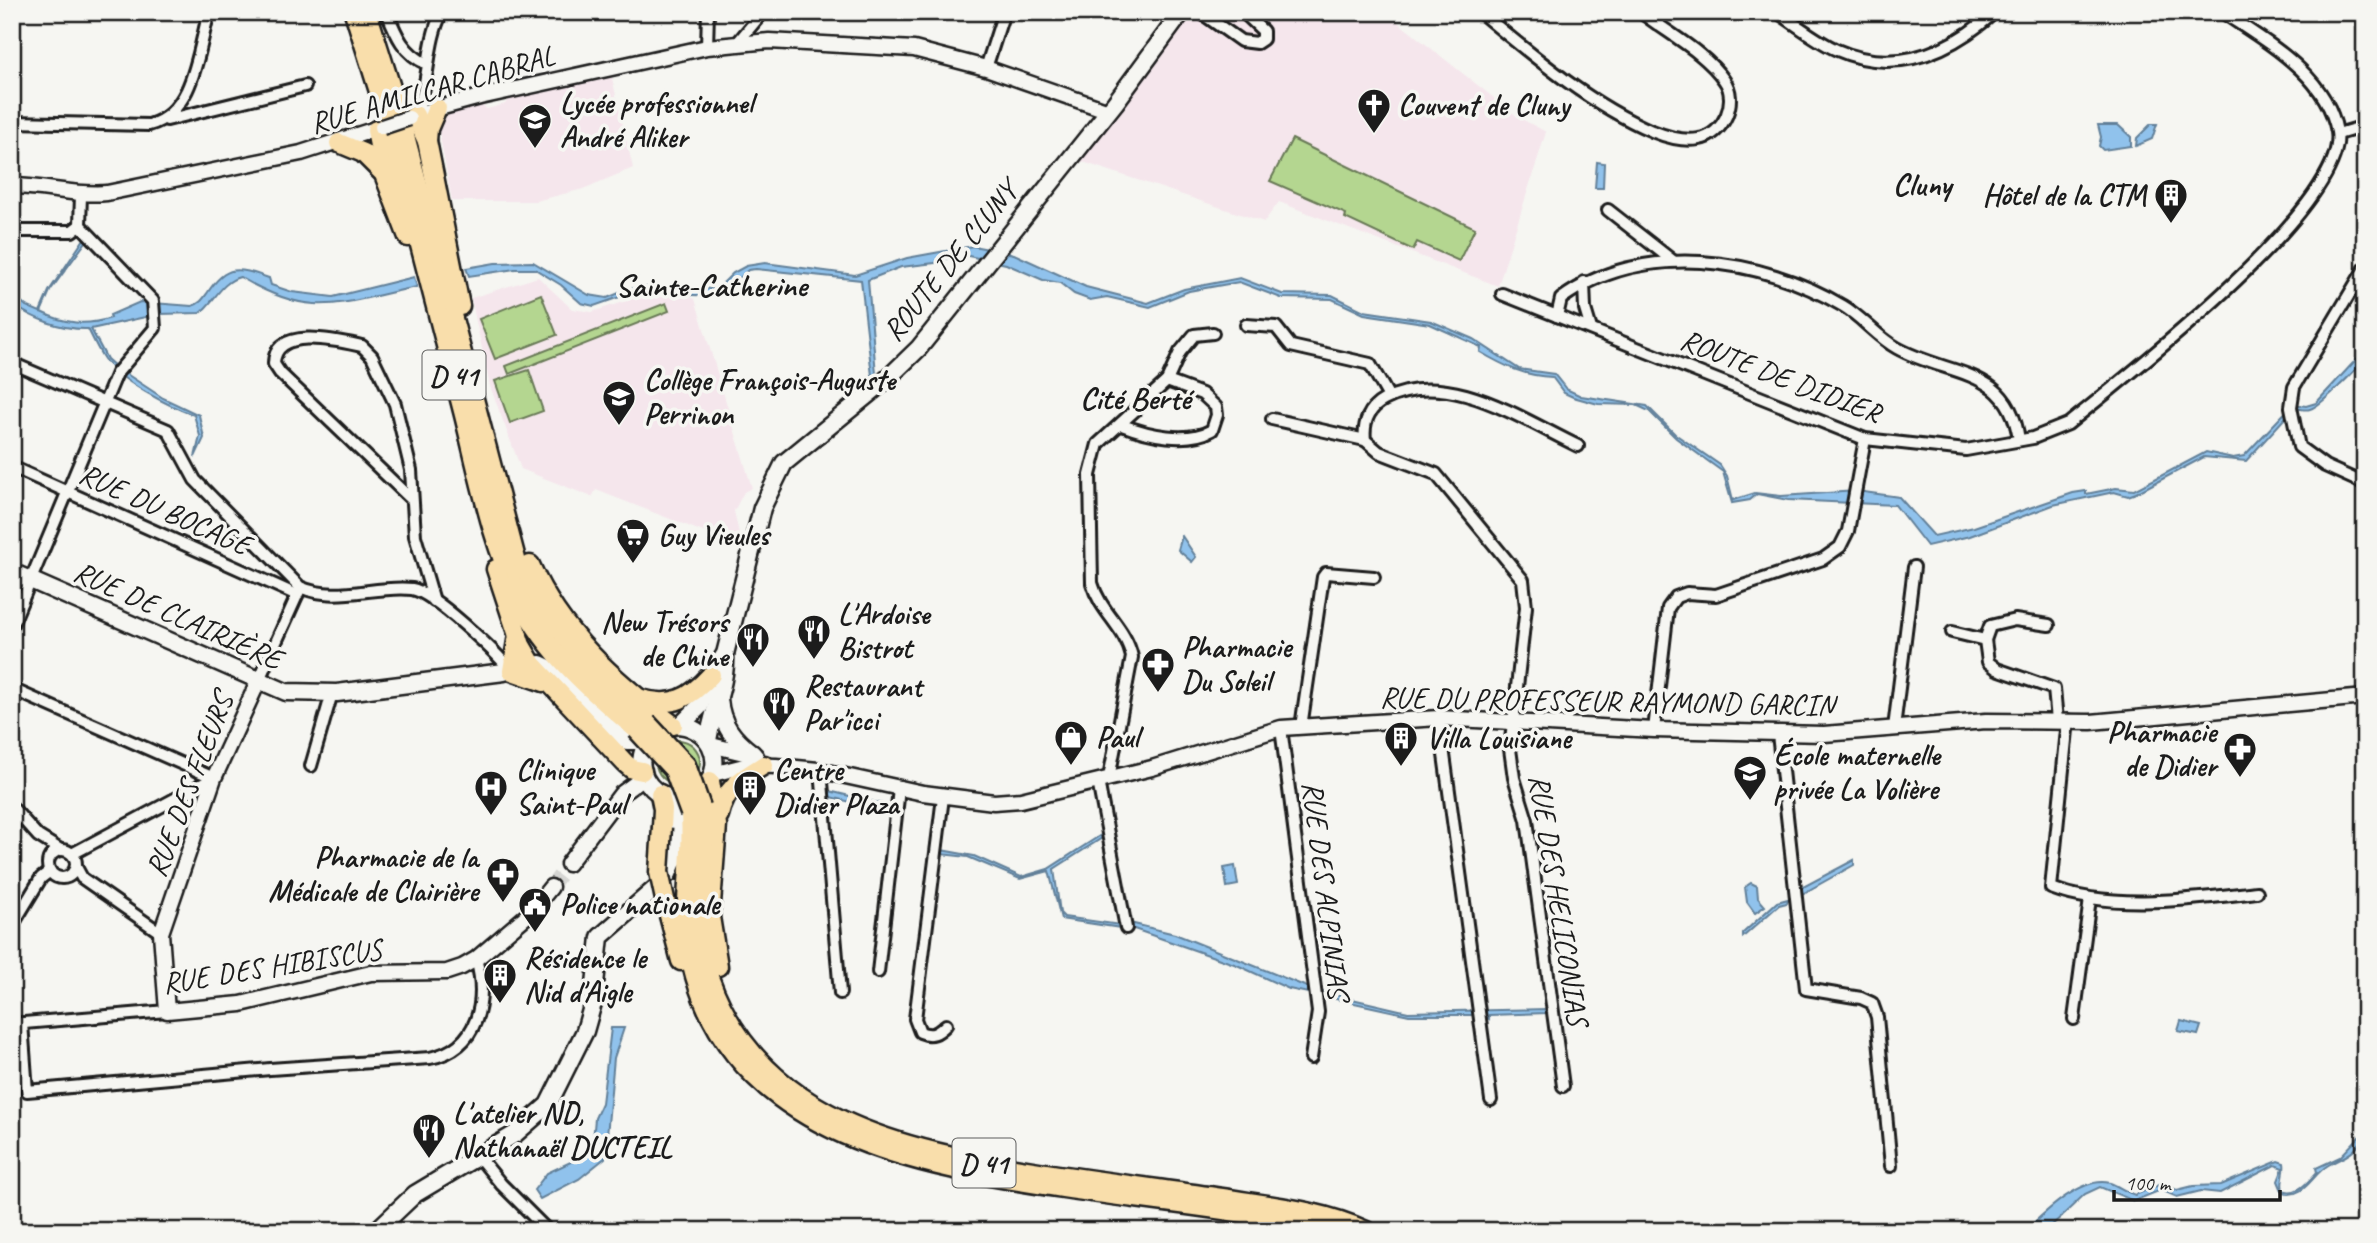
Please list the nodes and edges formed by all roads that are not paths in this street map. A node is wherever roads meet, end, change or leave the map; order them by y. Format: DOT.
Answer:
graph roads {
  1 [pos="209,12"];
  2 [pos="343,12"];
  3 [pos="354,12"];
  4 [pos="367,12"];
  5 [pos="387,12"];
  6 [pos="442,12"];
  7 [pos="708,12"];
  8 [pos="763,12"];
  9 [pos="1004,12"];
  10 [pos="1182,12"];
  11 [pos="1200,12"];
  12 [pos="1243,12"];
  13 [pos="1480,12"];
  14 [pos="1641,12"];
  15 [pos="1777,12"];
  16 [pos="1995,12"];
  17 [pos="2222,12"];
  18 [pos="738,42"];
  19 [pos="708,47"];
  20 [pos="427,64"];
  21 [pos="986,68"];
  22 [pos="305,86"];
  23 [pos="437,108"];
  24 [pos="1109,111"];
  25 [pos="164,121"];
  26 [pos="12,122"];
  27 [pos="394,122"];
  28 [pos="2365,126"];
  29 [pos="2338,134"];
  30 [pos="427,141"];
  31 [pos="338,143"];
  32 [pos="386,177"];
  33 [pos="12,186"];
  34 [pos="82,195"];
  35 [pos="1608,210"];
  36 [pos="80,225"];
  37 [pos="12,231"];
  38 [pos="1673,261"];
  39 [pos="2365,268"];
  40 [pos="1584,282"];
  41 [pos="1502,295"];
  42 [pos="1558,316"];
  43 [pos="1246,325"];
  44 [pos="1591,329"];
  45 [pos="1213,334"];
  46 [pos="12,363"];
  47 [pos="1167,381"];
  48 [pos="471,390"];
  49 [pos="1389,397"];
  50 [pos="106,405"];
  51 [pos="463,410"];
  52 [pos="1272,419"];
  53 [pos="1122,425"];
  54 [pos="475,432"];
  55 [pos="1865,439"];
  56 [pos="1365,440"];
  57 [pos="2019,440"];
  58 [pos="1578,446"];
  59 [pos="12,467"];
  60 [pos="2365,484"];
  61 [pos="69,493"];
  62 [pos="411,499"];
  63 [pos="1914,567"];
  64 [pos="12,572"];
  65 [pos="1374,577"];
  66 [pos="32,581"];
  67 [pos="299,591"];
  68 [pos="434,601"];
  69 [pos="12,625"];
  70 [pos="2049,625"];
  71 [pos="1952,632"];
  72 [pos="518,635"];
  73 [pos="1984,640"];
  74 [pos="532,664"];
  75 [pos="512,671"];
  76 [pos="258,682"];
  77 [pos="715,682"];
  78 [pos="550,685"];
  79 [pos="12,689"];
  80 [pos="332,693"];
  81 [pos="2365,697"];
  82 [pos="637,698"];
  83 [pos="1439,718"];
  84 [pos="2063,720"];
  85 [pos="1512,723"];
  86 [pos="1301,727"];
  87 [pos="1280,728"];
  88 [pos="1894,728"];
  89 [pos="1654,730"];
  90 [pos="655,731"];
  91 [pos="1778,734"];
  92 [pos="710,743"];
  93 [pos="765,762"];
  94 [pos="311,766"];
  95 [pos="818,770"];
  96 [pos="643,774"];
  97 [pos="214,778"];
  98 [pos="1103,780"];
  99 [pos="709,781"];
  100 [pos="943,797"];
  101 [pos="897,800"];
  102 [pos="681,802"];
  103 [pos="12,807"];
  104 [pos="717,825"];
  105 [pos="38,836"];
  106 [pos="59,849"];
  107 [pos="72,854"];
  108 [pos="568,864"];
  109 [pos="49,866"];
  110 [pos="76,867"];
  111 [pos="668,874"];
  112 [pos="67,877"];
  113 [pos="82,877"];
  114 [pos="551,887"];
  115 [pos="656,888"];
  116 [pos="2257,892"];
  117 [pos="2090,898"];
  118 [pos="12,926"];
  119 [pos="1126,928"];
  120 [pos="161,933"];
  121 [pos="476,959"];
  122 [pos="878,972"];
  123 [pos="840,993"];
  124 [pos="167,1011"];
  125 [pos="2074,1019"];
  126 [pos="17,1023"];
  127 [pos="946,1025"];
  128 [pos="1311,1058"];
  129 [pos="758,1060"];
  130 [pos="762,1082"];
  131 [pos="1563,1086"];
  132 [pos="1491,1100"];
  133 [pos="479,1157"];
  134 [pos="1891,1166"];
  135 [pos="2365,1223"];
  136 [pos="376,1231"];
  137 [pos="548,1231"];
  138 [pos="1337,1231"];
  139 [pos="1366,1231"];
  140 [pos="2363,1231"];
  1 -- 25 [label="street"];
  2 -- 27 [label="highway"];
  3 -- 27 [label="highway, D 41"];
  4 -- 27 [label="highway, D 41"];
  5 -- 20 [label="street"];
  6 -- 20 [label="street"];
  7 -- 19 [label="street"];
  8 -- 18 [label="street"];
  9 -- 21 [label="street"];
  10 -- 24 [label="main road, ROUTE DE CLUNY"];
  11 -- 12 [label="street"];
  13 -- 14 [label="street"];
  15 -- 16 [label="street"];
  17 -- 29 [label="street"];
  18 -- 19 [label="street, RUE AMILCAR CABRAL"];
  18 -- 21 [label="street, RUE AMILCAR CABRAL"];
  19 -- 23 [label="street, RUE AMILCAR CABRAL"];
  20 -- 27 [label="street"];
  21 -- 24 [label="street, RUE AMILCAR CABRAL"];
  22 -- 25 [label="street"];
  23 -- 27 [label="street, RUE AMILCAR CABRAL"];
  23 -- 30 [label="highway"];
  24 -- 77 [label="main road, ROUTE DE CLUNY"];
  25 -- 26 [label="street"];
  27 -- 30 [label="highway"];
  27 -- 31 [label="street, RUE AMILCAR CABRAL"];
  27 -- 32 [label="highway"];
  27 -- 48 [label="highway, D 41"];
  27 -- 51 [label="highway, D 41"];
  28 -- 29 [label="street"];
  29 -- 57 [label="street, ROUTE DE DIDIER"];
  30 -- 48 [label="highway"];
  31 -- 32 [label="highway"];
  31 -- 34 [label="street, RUE AMILCAR CABRAL"];
  32 -- 51 [label="highway"];
  33 -- 34 [label="street, RUE AMILCAR CABRAL"];
  34 -- 36 [label="street"];
  35 -- 38 [label="street"];
  36 -- 37 [label="street"];
  36 -- 50 [label="street"];
  38 -- 40 [label="street"];
  38 -- 57 [label="street"];
  39 -- 60 [label="street"];
  40 -- 42 [label="street"];
  40 -- 44 [label="street"];
  41 -- 42 [label="street, ROUTE DE DIDIER"];
  42 -- 44 [label="street, ROUTE DE DIDIER"];
  43 -- 49 [label="street"];
  44 -- 55 [label="street, ROUTE DE DIDIER"];
  45 -- 47 [label="street"];
  46 -- 50 [label="street"];
  47 -- 53 [label="street"];
  47 -- 53 [label="street"];
  48 -- 54 [label="highway, D 41"];
  49 -- 56 [label="street"];
  49 -- 58 [label="street"];
  50 -- 61 [label="street"];
  50 -- 67 [label="street"];
  51 -- 54 [label="highway, D 41"];
  52 -- 56 [label="street, RUE DES HELICONIAS"];
  53 -- 98 [label="street"];
  54 -- 72 [label="highway"];
  54 -- 82 [label="highway"];
  54 -- 90 [label="highway, D 41"];
  55 -- 57 [label="street, ROUTE DE DIDIER"];
  55 -- 89 [label="street"];
  56 -- 85 [label="street, RUE DES HELICONIAS"];
  59 -- 61 [label="street, RUE DU BOCAGE"];
  61 -- 66 [label="street"];
  61 -- 67 [label="street, RUE DU BOCAGE"];
  62 -- 62 [label="street"];
  62 -- 68 [label="street"];
  63 -- 88 [label="street"];
  64 -- 66 [label="main road, RUE DE CLAIRIÈRE"];
  65 -- 86 [label="street"];
  66 -- 69 [label="street"];
  66 -- 76 [label="main road, RUE DE CLAIRIÈRE"];
  67 -- 68 [label="street, RUE DU BOCAGE"];
  67 -- 76 [label="street, RUE DES FLEURS"];
  68 -- 75 [label="street"];
  70 -- 73 [label="street"];
  71 -- 73 [label="street"];
  72 -- 74 [label="highway"];
  72 -- 75 [label="highway"];
  73 -- 84 [label="street"];
  74 -- 75 [label="main road, RUE DE CLAIRIÈRE"];
  74 -- 78 [label="highway"];
  74 -- 90 [label="main road"];
  75 -- 78 [label="highway"];
  75 -- 80 [label="main road, RUE DE CLAIRIÈRE"];
  76 -- 80 [label="main road, RUE DE CLAIRIÈRE"];
  76 -- 97 [label="street, RUE DES FLEURS"];
  77 -- 82 [label="highway"];
  77 -- 90 [label="main road, ROUTE DE CLUNY"];
  77 -- 92 [label="main road, ROUTE DE CLUNY"];
  77 -- 93 [label="main road"];
  78 -- 96 [label="highway"];
  79 -- 97 [label="street"];
  80 -- 94 [label="street"];
  81 -- 84 [label="street, RUE DU PROFESSEUR RAYMOND GARCIN"];
  82 -- 90 [label="highway"];
  83 -- 85 [label="street, RUE DU PROFESSEUR RAYMOND GARCIN"];
  83 -- 86 [label="street, RUE DU PROFESSEUR RAYMOND GARCIN"];
  83 -- 132 [label="street"];
  84 -- 88 [label="street, RUE DU PROFESSEUR RAYMOND GARCIN"];
  84 -- 117 [label="street"];
  85 -- 89 [label="street, RUE DU PROFESSEUR RAYMOND GARCIN"];
  85 -- 131 [label="street, RUE DES HELICONIAS"];
  86 -- 87 [label="street, RUE DU PROFESSEUR RAYMOND GARCIN"];
  87 -- 98 [label="street, RUE DU PROFESSEUR RAYMOND GARCIN"];
  87 -- 128 [label="street, RUE DES ALPINIAS"];
  88 -- 91 [label="street, RUE DU PROFESSEUR RAYMOND GARCIN"];
  89 -- 91 [label="street, RUE DU PROFESSEUR RAYMOND GARCIN"];
  90 -- 92 [label="main road"];
  90 -- 96 [label="main road"];
  90 -- 102 [label="highway, D 41, bridge"];
  91 -- 134 [label="street"];
  92 -- 93 [label="street, RUE DU PROFESSEUR RAYMOND GARCIN"];
  92 -- 99 [label="main road, ROUTE DE CLUNY"];
  93 -- 95 [label="street, RUE DU PROFESSEUR RAYMOND GARCIN"];
  93 -- 99 [label="street, RUE DU PROFESSEUR RAYMOND GARCIN"];
  93 -- 104 [label="highway"];
  95 -- 101 [label="street, RUE DU PROFESSEUR RAYMOND GARCIN"];
  95 -- 123 [label="street"];
  96 -- 102 [label="main road"];
  96 -- 108 [label="street"];
  97 -- 107 [label="street"];
  97 -- 120 [label="street, RUE DES FLEURS"];
  98 -- 100 [label="street, RUE DU PROFESSEUR RAYMOND GARCIN"];
  98 -- 119 [label="street"];
  99 -- 104 [label="highway"];
  100 -- 101 [label="street, RUE DU PROFESSEUR RAYMOND GARCIN"];
  100 -- 127 [label="street"];
  101 -- 122 [label="street"];
  102 -- 111 [label="main road"];
  102 -- 129 [label="highway, D 41"];
  102 -- 130 [label="highway, D 41"];
  102 -- 130 [label="highway, bridge"];
  103 -- 105 [label="street"];
  104 -- 129 [label="highway"];
  105 -- 106 [label="street"];
  105 -- 109 [label="street"];
  106 -- 107 [label="street"];
  106 -- 109 [label="street"];
  107 -- 110 [label="street"];
  109 -- 112 [label="street"];
  109 -- 118 [label="street"];
  110 -- 112 [label="street"];
  110 -- 113 [label="street"];
  112 -- 113 [label="street"];
  113 -- 120 [label="street"];
  114 -- 121 [label="street, RUE DES HIBISCUS"];
  115 -- 133 [label="main road"];
  116 -- 117 [label="street"];
  117 -- 125 [label="street"];
  120 -- 124 [label="street, RUE DES FLEURS"];
  121 -- 124 [label="street, RUE DES HIBISCUS"];
  121 -- 126 [label="street"];
  124 -- 126 [label="street, RUE DES HIBISCUS"];
  129 -- 139 [label="highway, D 41"];
  130 -- 138 [label="highway, D 41"];
  133 -- 136 [label="main road"];
  133 -- 137 [label="street"];
  135 -- 140 [label="street"];
}
